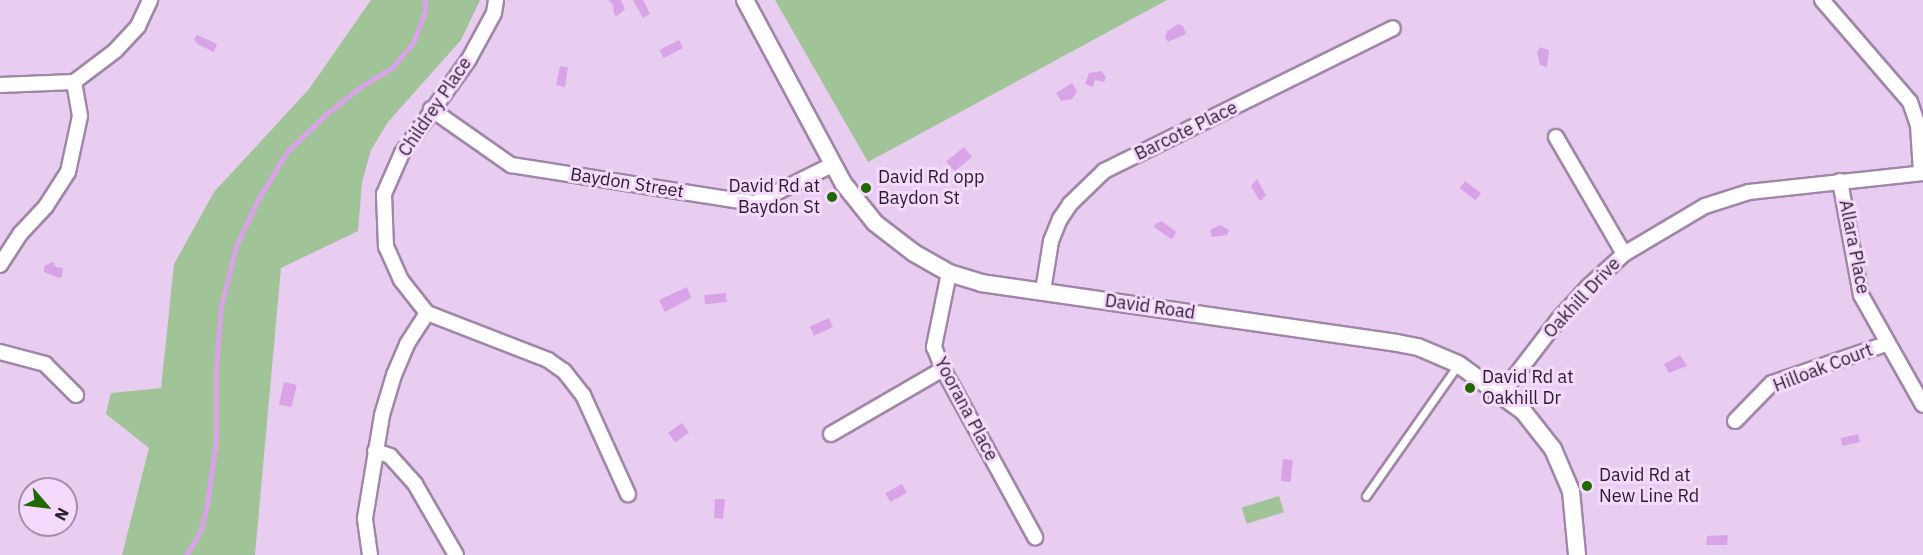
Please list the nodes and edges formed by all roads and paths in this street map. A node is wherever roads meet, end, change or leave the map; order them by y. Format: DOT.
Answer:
graph roads {
  1 [pos="150,0"];
  2 [pos="496,0"];
  3 [pos="745,0"];
  4 [pos="1822,0"];
  5 [pos="1393,28"];
  6 [pos="74,82"];
  7 [pos="0,85"];
  8 [pos="431,109"];
  9 [pos="1556,137"];
  10 [pos="832,165"];
  11 [pos="1922,173"];
  12 [pos="1840,181"];
  13 [pos="1624,254"];
  14 [pos="0,266"];
  15 [pos="949,273"];
  16 [pos="1043,291"];
  17 [pos="427,313"];
  18 [pos="1886,344"];
  19 [pos="0,352"];
  20 [pos="1458,363"];
  21 [pos="943,369"];
  22 [pos="1502,393"];
  23 [pos="76,395"];
  24 [pos="1923,405"];
  25 [pos="1736,421"];
  26 [pos="831,434"];
  27 [pos="375,451"];
  28 [pos="628,494"];
  29 [pos="1366,495"];
  30 [pos="1035,537"];
  31 [pos="370,555"];
  32 [pos="456,555"];
  33 [pos="1577,555"];
  1 -- 6 [label="street"];
  2 -- 8 [label="street, Childrey Place"];
  3 -- 10 [label="street, David Road"];
  4 -- 11 [label="street"];
  5 -- 16 [label="street, Barcote Place"];
  6 -- 7 [label="street"];
  6 -- 14 [label="street"];
  8 -- 10 [label="street, Baydon Street"];
  8 -- 17 [label="street, Childrey Place"];
  9 -- 13 [label="street"];
  10 -- 15 [label="street, David Road"];
  11 -- 12 [label="street, Oakhill Drive"];
  12 -- 13 [label="street, Oakhill Drive"];
  12 -- 18 [label="street, Allara Place"];
  13 -- 22 [label="street, Oakhill Drive"];
  15 -- 16 [label="street, David Road"];
  15 -- 21 [label="street, Yoorana Place"];
  16 -- 20 [label="street, David Road"];
  17 -- 27 [label="street"];
  17 -- 28 [label="street"];
  18 -- 24 [label="street, Allara Place"];
  18 -- 25 [label="street, Hilloak Court"];
  19 -- 23 [label="street"];
  20 -- 22 [label="street, David Road"];
  20 -- 29 [label="lane"];
  21 -- 26 [label="street"];
  21 -- 30 [label="street, Yoorana Place"];
  22 -- 33 [label="street, David Road"];
  27 -- 31 [label="street"];
  27 -- 32 [label="street"];
}
